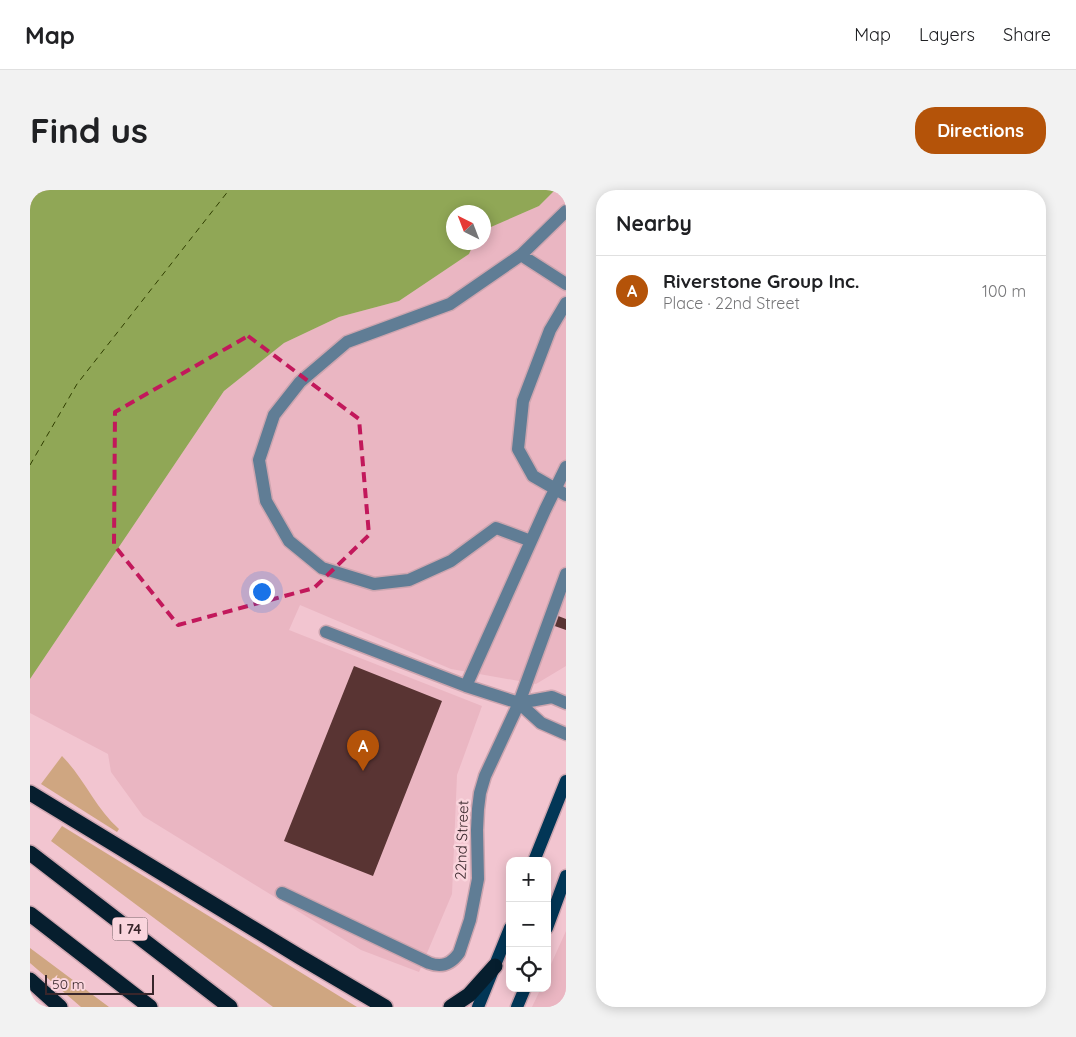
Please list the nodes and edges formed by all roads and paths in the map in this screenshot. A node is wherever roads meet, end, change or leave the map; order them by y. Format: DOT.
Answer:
graph roads {
  1 [pos="566,211"];
  2 [pos="521,254"];
  3 [pos="566,284"];
  4 [pos="566,302"];
  5 [pos="566,467"];
  6 [pos="561,492"];
  7 [pos="531,540"];
  8 [pos="566,574"];
  9 [pos="326,632"];
  10 [pos="466,686"];
  11 [pos="518,703"];
  12 [pos="566,703"];
  13 [pos="566,734"];
  14 [pos="566,781"];
  15 [pos="36,796"];
  16 [pos="30,852"];
  17 [pos="536,857"];
  18 [pos="566,876"];
  19 [pos="282,893"];
  20 [pos="566,902"];
  21 [pos="30,914"];
  22 [pos="551,917"];
  23 [pos="551,928"];
  24 [pos="506,938"];
  25 [pos="495,966"];
  26 [pos="30,980"];
  27 [pos="523,992"];
  28 [pos="213,993"];
  29 [pos="60,1007"];
  30 [pos="150,1007"];
  31 [pos="230,1007"];
  32 [pos="240,1007"];
  33 [pos="385,1007"];
  34 [pos="451,1007"];
  35 [pos="478,1007"];
  36 [pos="517,1007"];
  1 -- 2 [label="street"];
  2 -- 3 [label="street"];
  2 -- 7 [label="street"];
  4 -- 6 [label="street"];
  5 -- 6 [label="street"];
  6 -- 7 [label="street"];
  7 -- 10 [label="street"];
  8 -- 11 [label="street, 22nd Street"];
  9 -- 10 [label="street"];
  10 -- 11 [label="street"];
  11 -- 12 [label="street"];
  11 -- 13 [label="street"];
  11 -- 19 [label="street, 22nd Street"];
  14 -- 17 [label="main road"];
  15 -- 33 [label="highway"];
  16 -- 28 [label="highway, I 74"];
  18 -- 22 [label="main road"];
  20 -- 23 [label="main road"];
  21 -- 30 [label="highway"];
  24 -- 25 [label="main road"];
  25 -- 34 [label="highway"];
  25 -- 35 [label="main road"];
  26 -- 29 [label="highway"];
  27 -- 36 [label="main road"];
  28 -- 31 [label="highway, I 74"];
  28 -- 32 [label="highway"];
}
